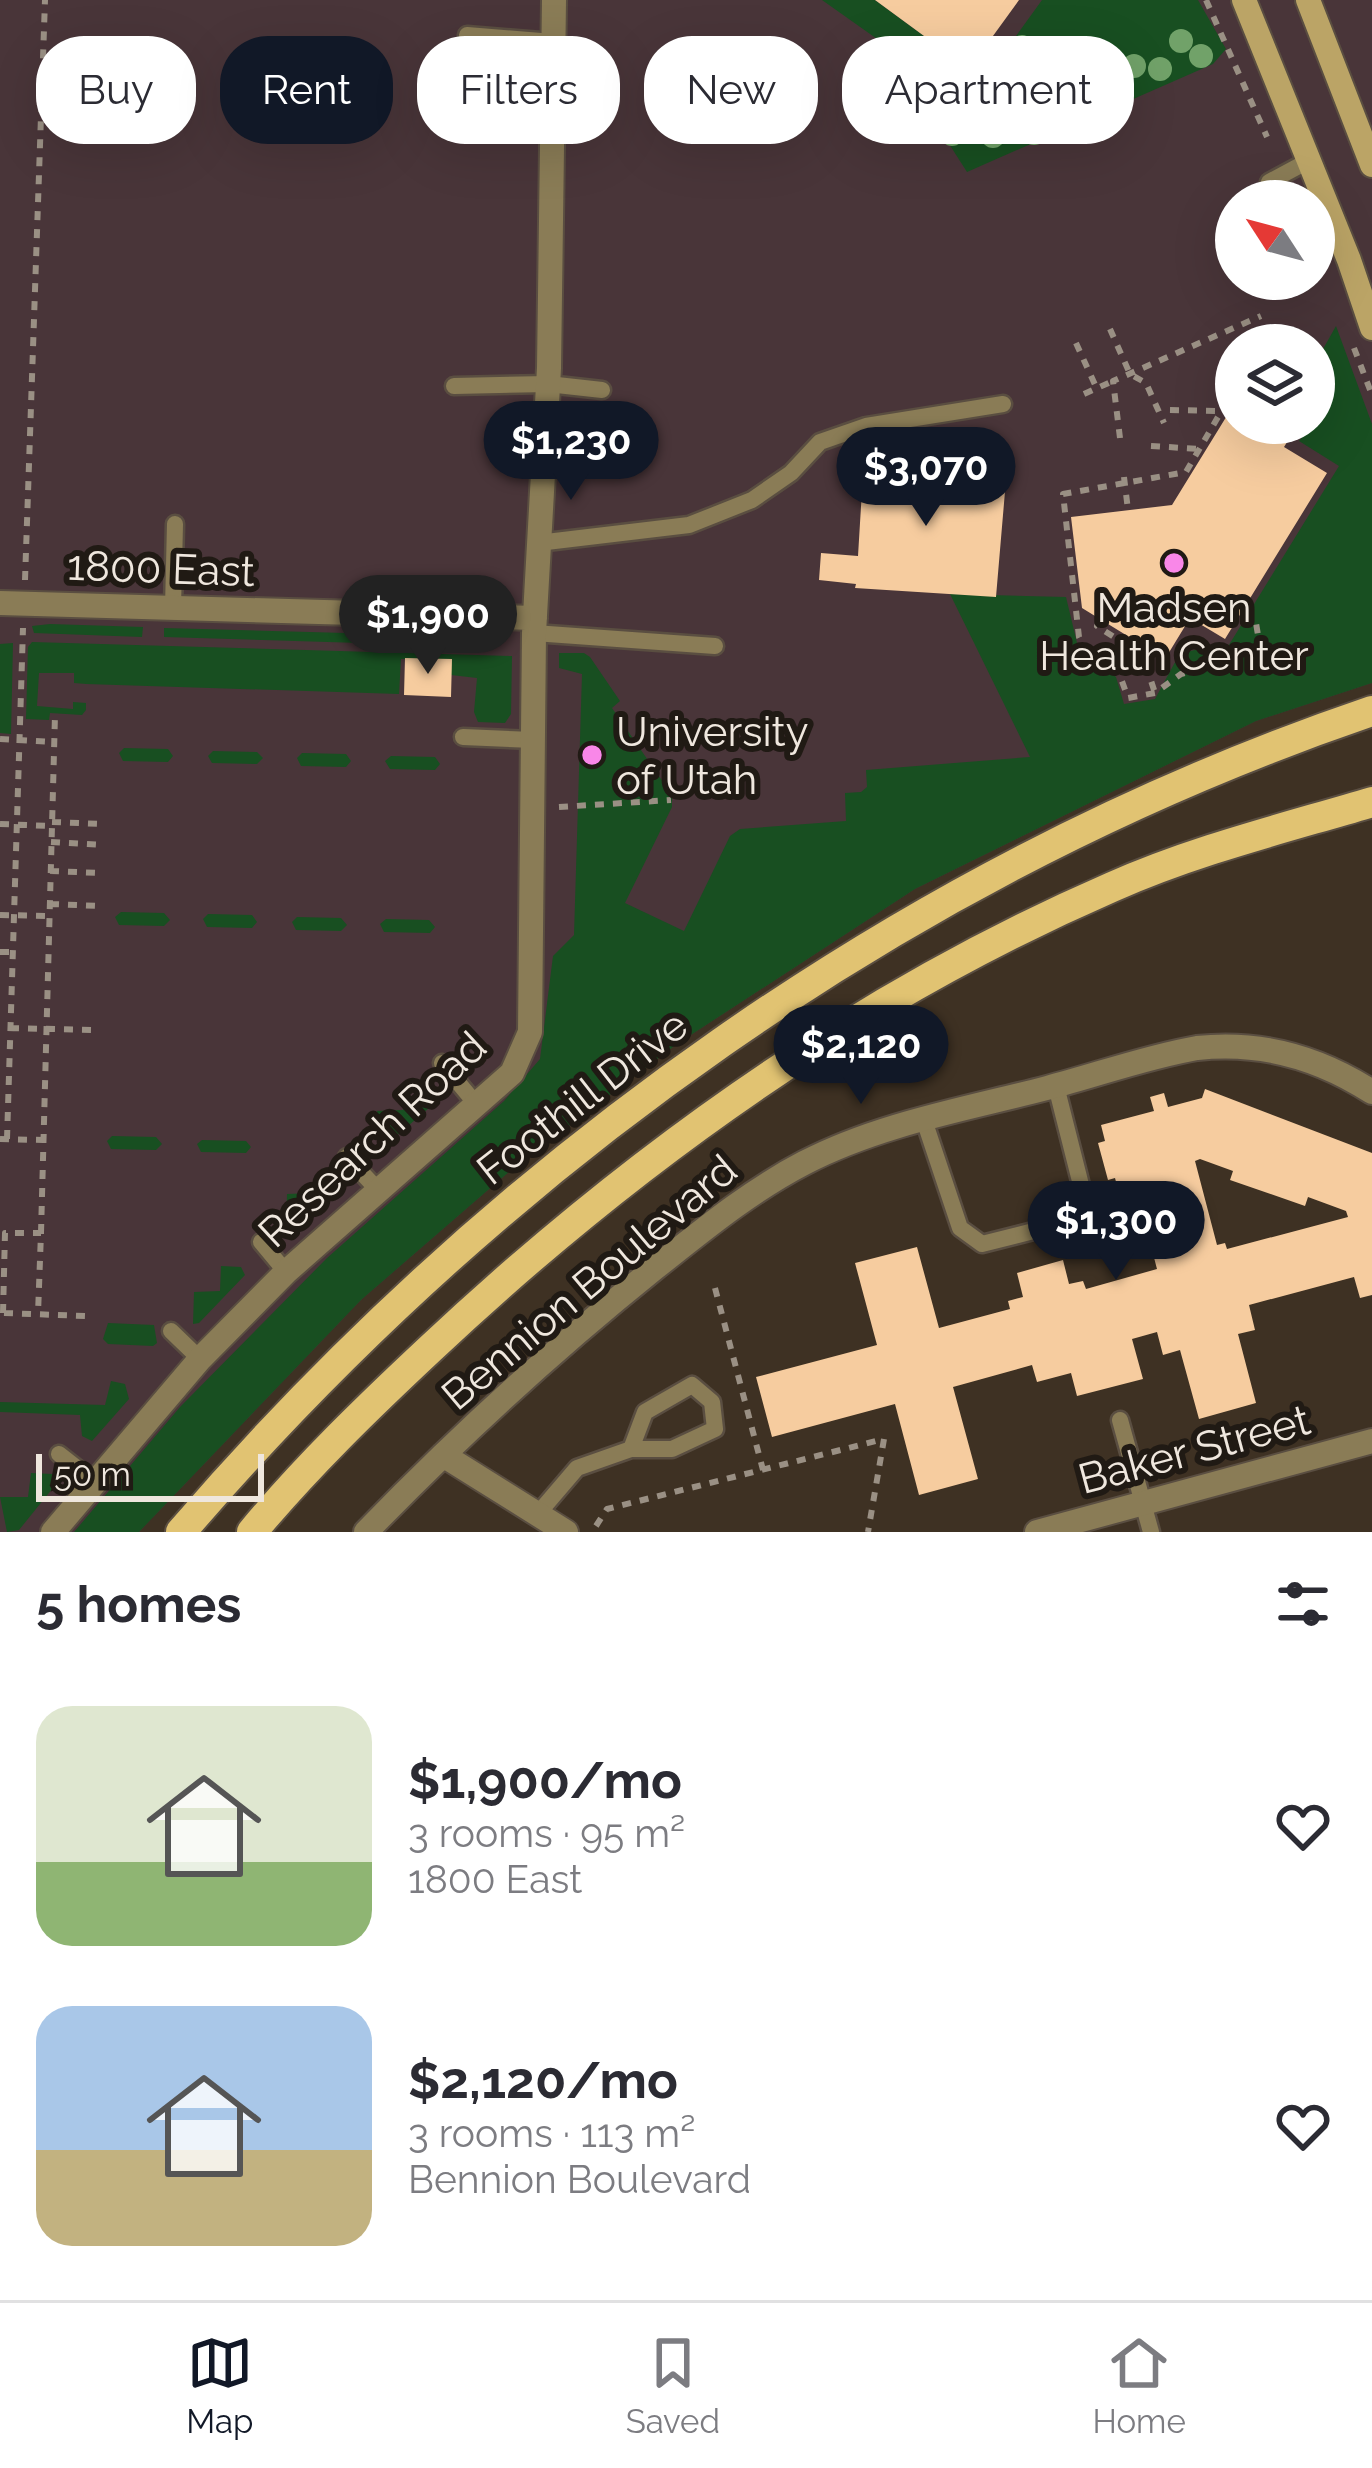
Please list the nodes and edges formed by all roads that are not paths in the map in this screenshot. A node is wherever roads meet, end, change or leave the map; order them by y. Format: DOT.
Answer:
graph roads {
  1 [pos="554,0"];
  2 [pos="1244,0"];
  3 [pos="1308,0"];
  4 [pos="466,34"];
  5 [pos="488,36"];
  6 [pos="553,36"];
  7 [pos="552,144"];
  8 [pos="1310,160"];
  9 [pos="1372,165"];
  10 [pos="1276,178"];
  11 [pos="1372,328"];
  12 [pos="548,384"];
  13 [pos="454,386"];
  14 [pos="602,390"];
  15 [pos="1004,404"];
  16 [pos="175,524"];
  17 [pos="538,543"];
  18 [pos="0,603"];
  19 [pos="173,608"];
  20 [pos="534,626"];
  21 [pos="715,646"];
  22 [pos="1372,711"];
  23 [pos="463,736"];
  24 [pos="533,740"];
  25 [pos="1372,802"];
  26 [pos="442,1063"];
  27 [pos="1056,1086"];
  28 [pos="1372,1092"];
  29 [pos="476,1104"];
  30 [pos="923,1120"];
  31 [pos="347,1157"];
  32 [pos="377,1189"];
  33 [pos="260,1242"];
  34 [pos="286,1272"];
  35 [pos="171,1330"];
  36 [pos="200,1359"];
  37 [pos="1120,1420"];
  38 [pos="1372,1441"];
  39 [pos="631,1449"];
  40 [pos="59,1454"];
  41 [pos="443,1455"];
  42 [pos="96,1483"];
  43 [pos="1143,1503"];
  44 [pos="536,1516"];
  45 [pos="53,1532"];
  46 [pos="181,1532"];
  47 [pos="252,1532"];
  48 [pos="366,1532"];
  49 [pos="566,1532"];
  50 [pos="1037,1532"];
  51 [pos="1151,1532"];
  1 -- 6 [label="street, Research Road"];
  2 -- 8 [label="main road"];
  3 -- 9 [label="main road"];
  4 -- 5 [label="lane"];
  7 -- 12 [label="street, Research Road"];
  8 -- 10 [label="lane"];
  8 -- 11 [label="main road"];
  12 -- 13 [label="lane"];
  12 -- 14 [label="lane"];
  12 -- 17 [label="street, Research Road"];
  15 -- 17 [label="lane"];
  16 -- 19 [label="lane"];
  17 -- 20 [label="street, Research Road"];
  18 -- 19 [label="street, 1800 East"];
  19 -- 20 [label="street, 1800 East"];
  20 -- 21 [label="lane"];
  20 -- 24 [label="street, Research Road"];
  22 -- 46 [label="main road, Foothill Drive"];
  23 -- 24 [label="lane"];
  24 -- 29 [label="street, Research Road"];
  25 -- 47 [label="main road"];
  26 -- 29 [label="lane"];
  27 -- 28 [label="street, Bennion Boulevard"];
  27 -- 30 [label="street, Bennion Boulevard"];
  27 -- 30 [label="lane"];
  29 -- 32 [label="street, Research Road"];
  30 -- 41 [label="street, Bennion Boulevard"];
  31 -- 32 [label="lane"];
  32 -- 34 [label="street, Research Road"];
  33 -- 34 [label="lane"];
  34 -- 36 [label="street, Research Road"];
  35 -- 36 [label="lane"];
  36 -- 42 [label="street, Research Road"];
  37 -- 43 [label="lane"];
  38 -- 43 [label="street, Baker Street"];
  39 -- 39 [label="lane"];
  39 -- 44 [label="lane"];
  40 -- 42 [label="lane"];
  41 -- 44 [label="street"];
  41 -- 48 [label="street, Bennion Boulevard"];
  42 -- 45 [label="street, Research Road"];
  43 -- 50 [label="street, Baker Street"];
  43 -- 51 [label="lane"];
  44 -- 49 [label="street"];
}
